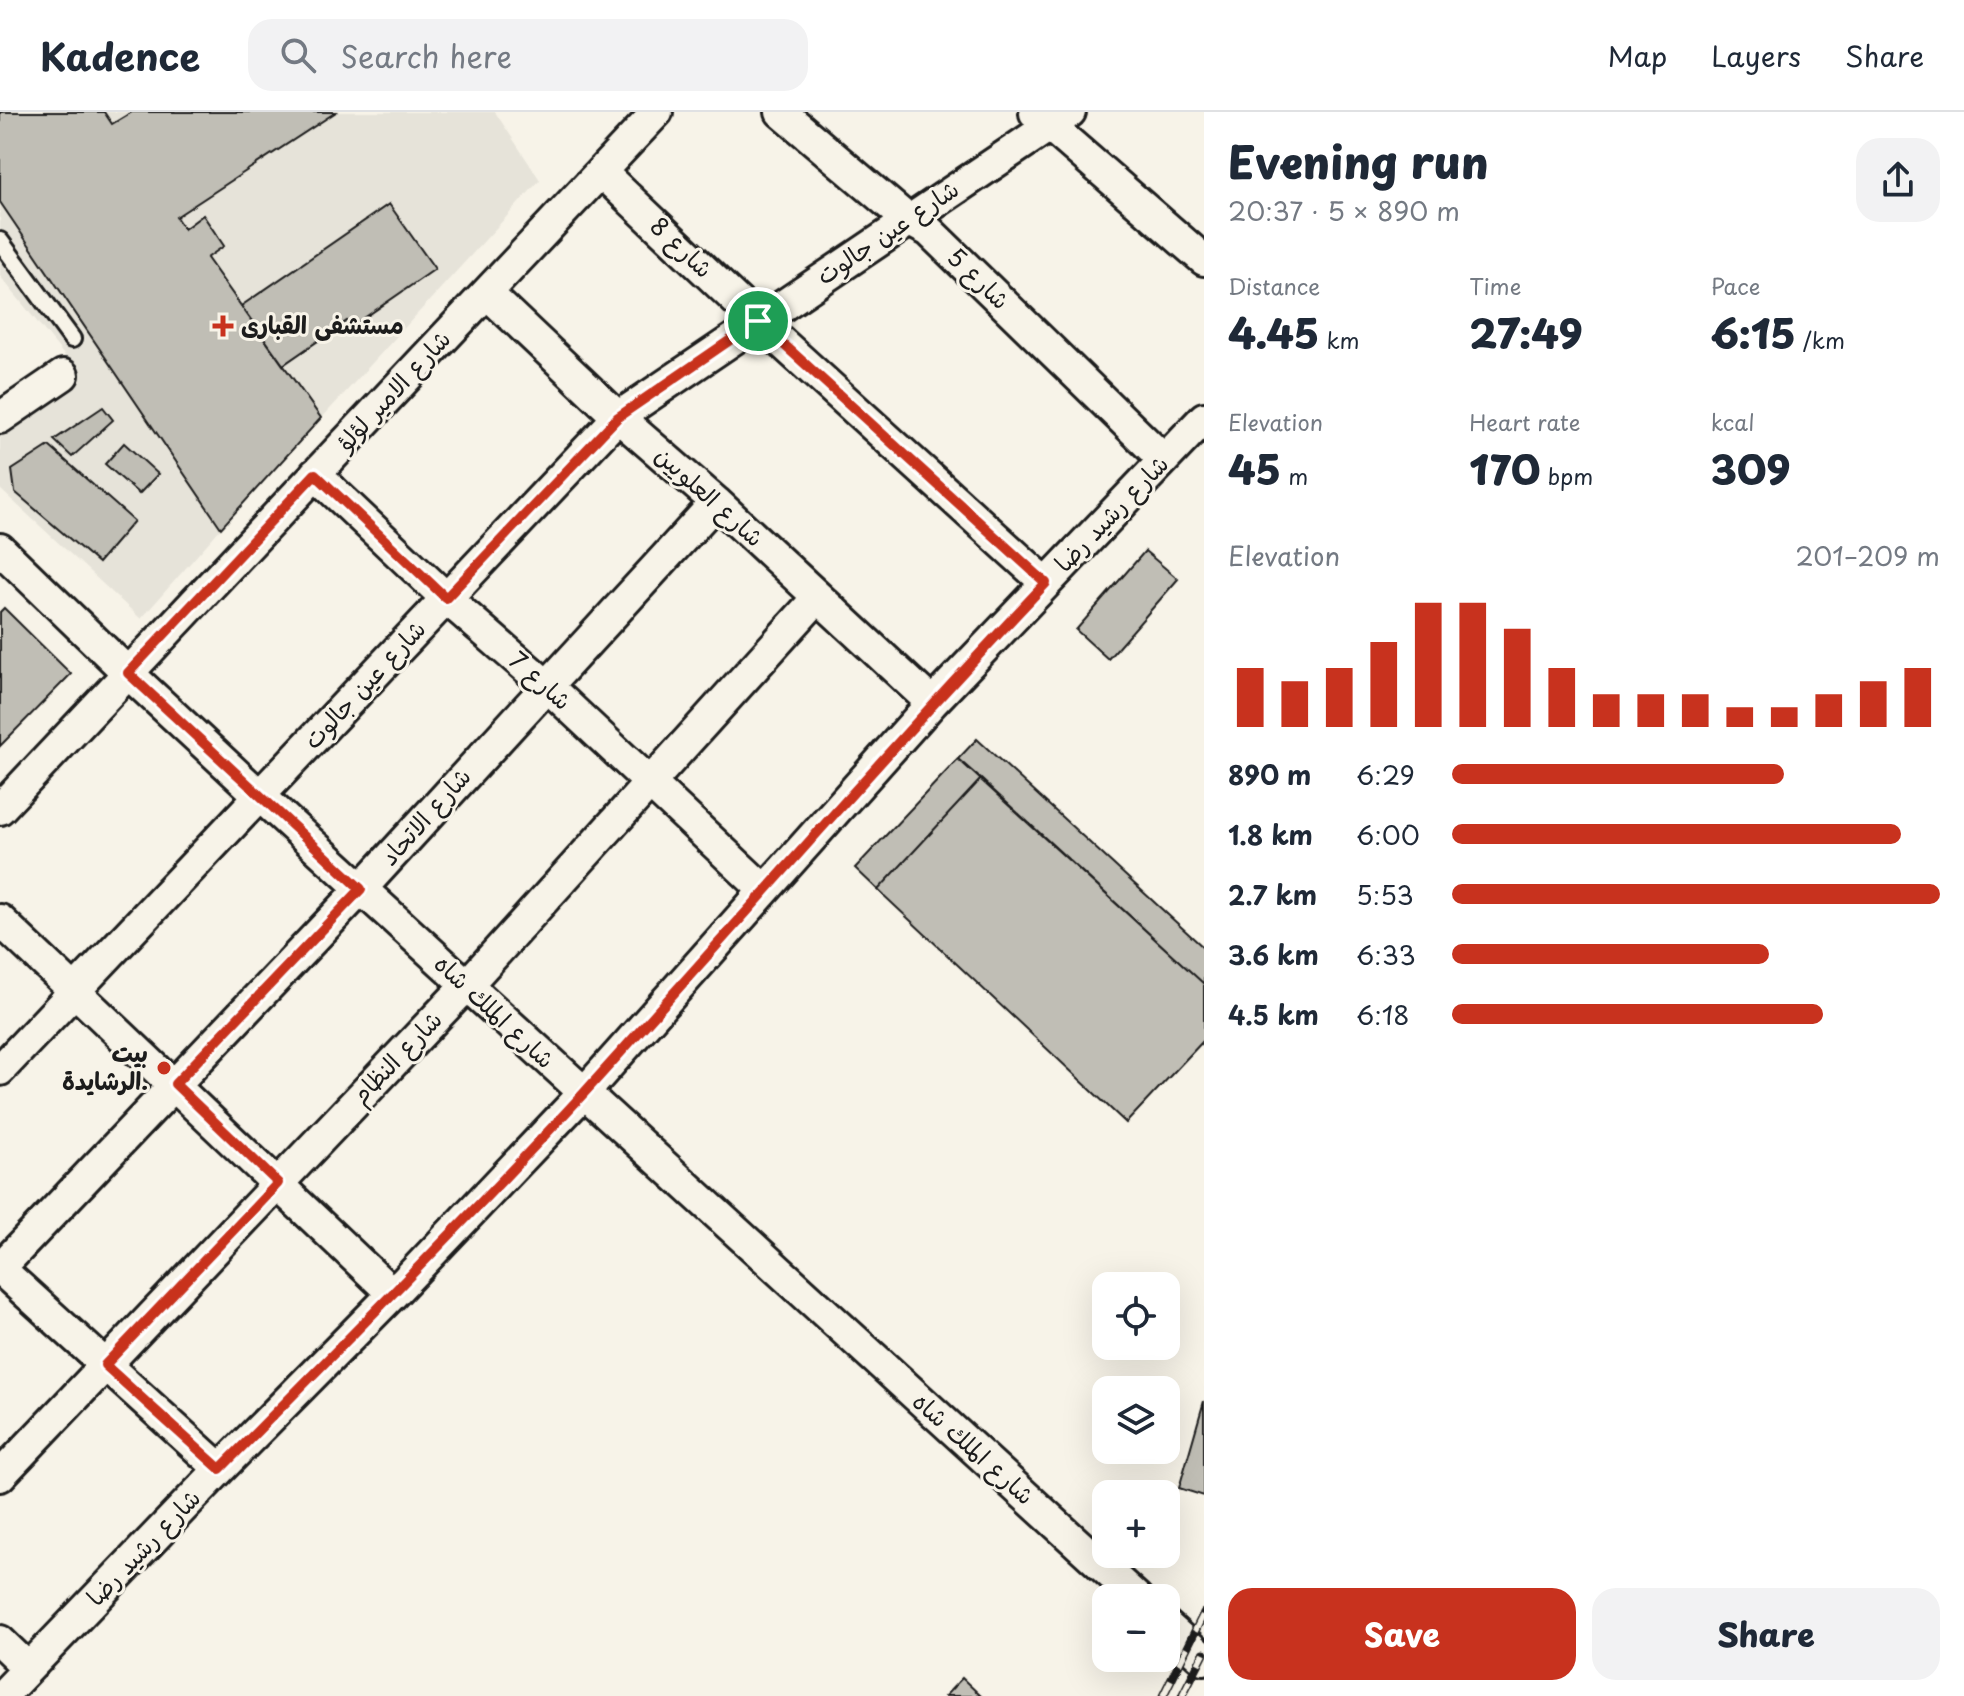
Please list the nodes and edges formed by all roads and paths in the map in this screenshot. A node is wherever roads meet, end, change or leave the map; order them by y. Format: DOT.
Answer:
graph roads {
  1 [pos="657,112"];
  2 [pos="781,112"];
  3 [pos="1051,117"];
  4 [pos="601,172"];
  5 [pos="908,220"];
  6 [pos="0,241"];
  7 [pos="1204,260"];
  8 [pos="487,293"];
  9 [pos="758,321"];
  10 [pos="72,339"];
  11 [pos="63,375"];
  12 [pos="618,417"];
  13 [pos="0,418"];
  14 [pos="1204,418"];
  15 [pos="1164,460"];
  16 [pos="315,474"];
  17 [pos="716,502"];
  18 [pos="0,549"];
  19 [pos="1046,583"];
  20 [pos="818,597"];
  21 [pos="446,598"];
  22 [pos="128,673"];
  23 [pos="546,685"];
  24 [pos="932,703"];
  25 [pos="649,782"];
  26 [pos="260,796"];
  27 [pos="0,809"];
  28 [pos="361,889"];
  29 [pos="764,890"];
  30 [pos="0,920"];
  31 [pos="466,986"];
  32 [pos="77,991"];
  33 [pos="0,1070"];
  34 [pos="175,1084"];
  35 [pos="583,1094"];
  36 [pos="278,1183"];
  37 [pos="0,1269"];
  38 [pos="393,1294"];
  39 [pos="105,1365"];
  40 [pos="220,1469"];
  41 [pos="0,1476"];
  42 [pos="1122,1584"];
  43 [pos="1180,1638"];
  44 [pos="0,1641"];
  45 [pos="1204,1659"];
  46 [pos="28,1668"];
  47 [pos="2,1696"];
  1 -- 4 [label="street, شارع الامير لؤلؤ"];
  2 -- 5 [label="street, شارع 5"];
  3 -- 5 [label="street, شارع عين جالوت"];
  3 -- 7 [label="street"];
  4 -- 8 [label="street, شارع الامير لؤلؤ"];
  4 -- 9 [label="street, شارع 8"];
  5 -- 9 [label="street, شارع عين جالوت"];
  5 -- 15 [label="street, شارع 5"];
  6 -- 10 [label="lane"];
  8 -- 12 [label="street, شارع العلويين"];
  8 -- 16 [label="street, شارع الامير لؤلؤ"];
  9 -- 12 [label="street, شارع عين جالوت"];
  9 -- 19 [label="street, شارع 8"];
  11 -- 13 [label="street"];
  12 -- 17 [label="street, شارع العلويين"];
  12 -- 21 [label="street, شارع عين جالوت"];
  14 -- 15 [label="street, شارع رشيد رضا"];
  15 -- 19 [label="street, شارع رشيد رضا"];
  16 -- 21 [label="street, شارع 7"];
  16 -- 22 [label="street, شارع الامير لؤلؤ"];
  17 -- 20 [label="street, شارع العلويين"];
  17 -- 23 [label="street, شارع الاتحاد"];
  18 -- 22 [label="street, شارع الملك شاه"];
  19 -- 24 [label="street, شارع رشيد رضا"];
  20 -- 24 [label="street, شارع العلويين"];
  20 -- 25 [label="street, شارع النظام"];
  21 -- 23 [label="street, شارع 7"];
  21 -- 26 [label="street, شارع عين جالوت"];
  22 -- 26 [label="street, شارع الملك شاه"];
  22 -- 27 [label="street, شارع الامير لؤلؤ"];
  23 -- 25 [label="street, شارع 7"];
  23 -- 28 [label="street, شارع الاتحاد"];
  24 -- 29 [label="street, شارع رشيد رضا"];
  25 -- 29 [label="street, شارع 7"];
  25 -- 31 [label="street, شارع النظام"];
  26 -- 28 [label="street, شارع الملك شاه"];
  26 -- 32 [label="street, شارع عين جالوت"];
  28 -- 31 [label="street, شارع الملك شاه"];
  28 -- 34 [label="street, شارع الاتحاد"];
  29 -- 35 [label="street, شارع رشيد رضا"];
  30 -- 32 [label="street"];
  31 -- 35 [label="street, شارع الملك شاه"];
  31 -- 36 [label="street, شارع النظام"];
  32 -- 33 [label="street, شارع عين جالوت"];
  32 -- 34 [label="street"];
  34 -- 36 [label="street"];
  34 -- 37 [label="street, شارع الاتحاد"];
  35 -- 38 [label="street, شارع رشيد رضا"];
  35 -- 42 [label="street, شارع الملك شاه"];
  36 -- 38 [label="street"];
  36 -- 39 [label="street, شارع النظام"];
  37 -- 39 [label="street"];
  38 -- 40 [label="street, شارع رشيد رضا"];
  39 -- 40 [label="street"];
  39 -- 41 [label="street, شارع النظام"];
  40 -- 46 [label="street, شارع رشيد رضا"];
  43 -- 45 [label="street"];
  44 -- 46 [label="street"];
  46 -- 47 [label="street, شارع رشيد رضا"];
}
